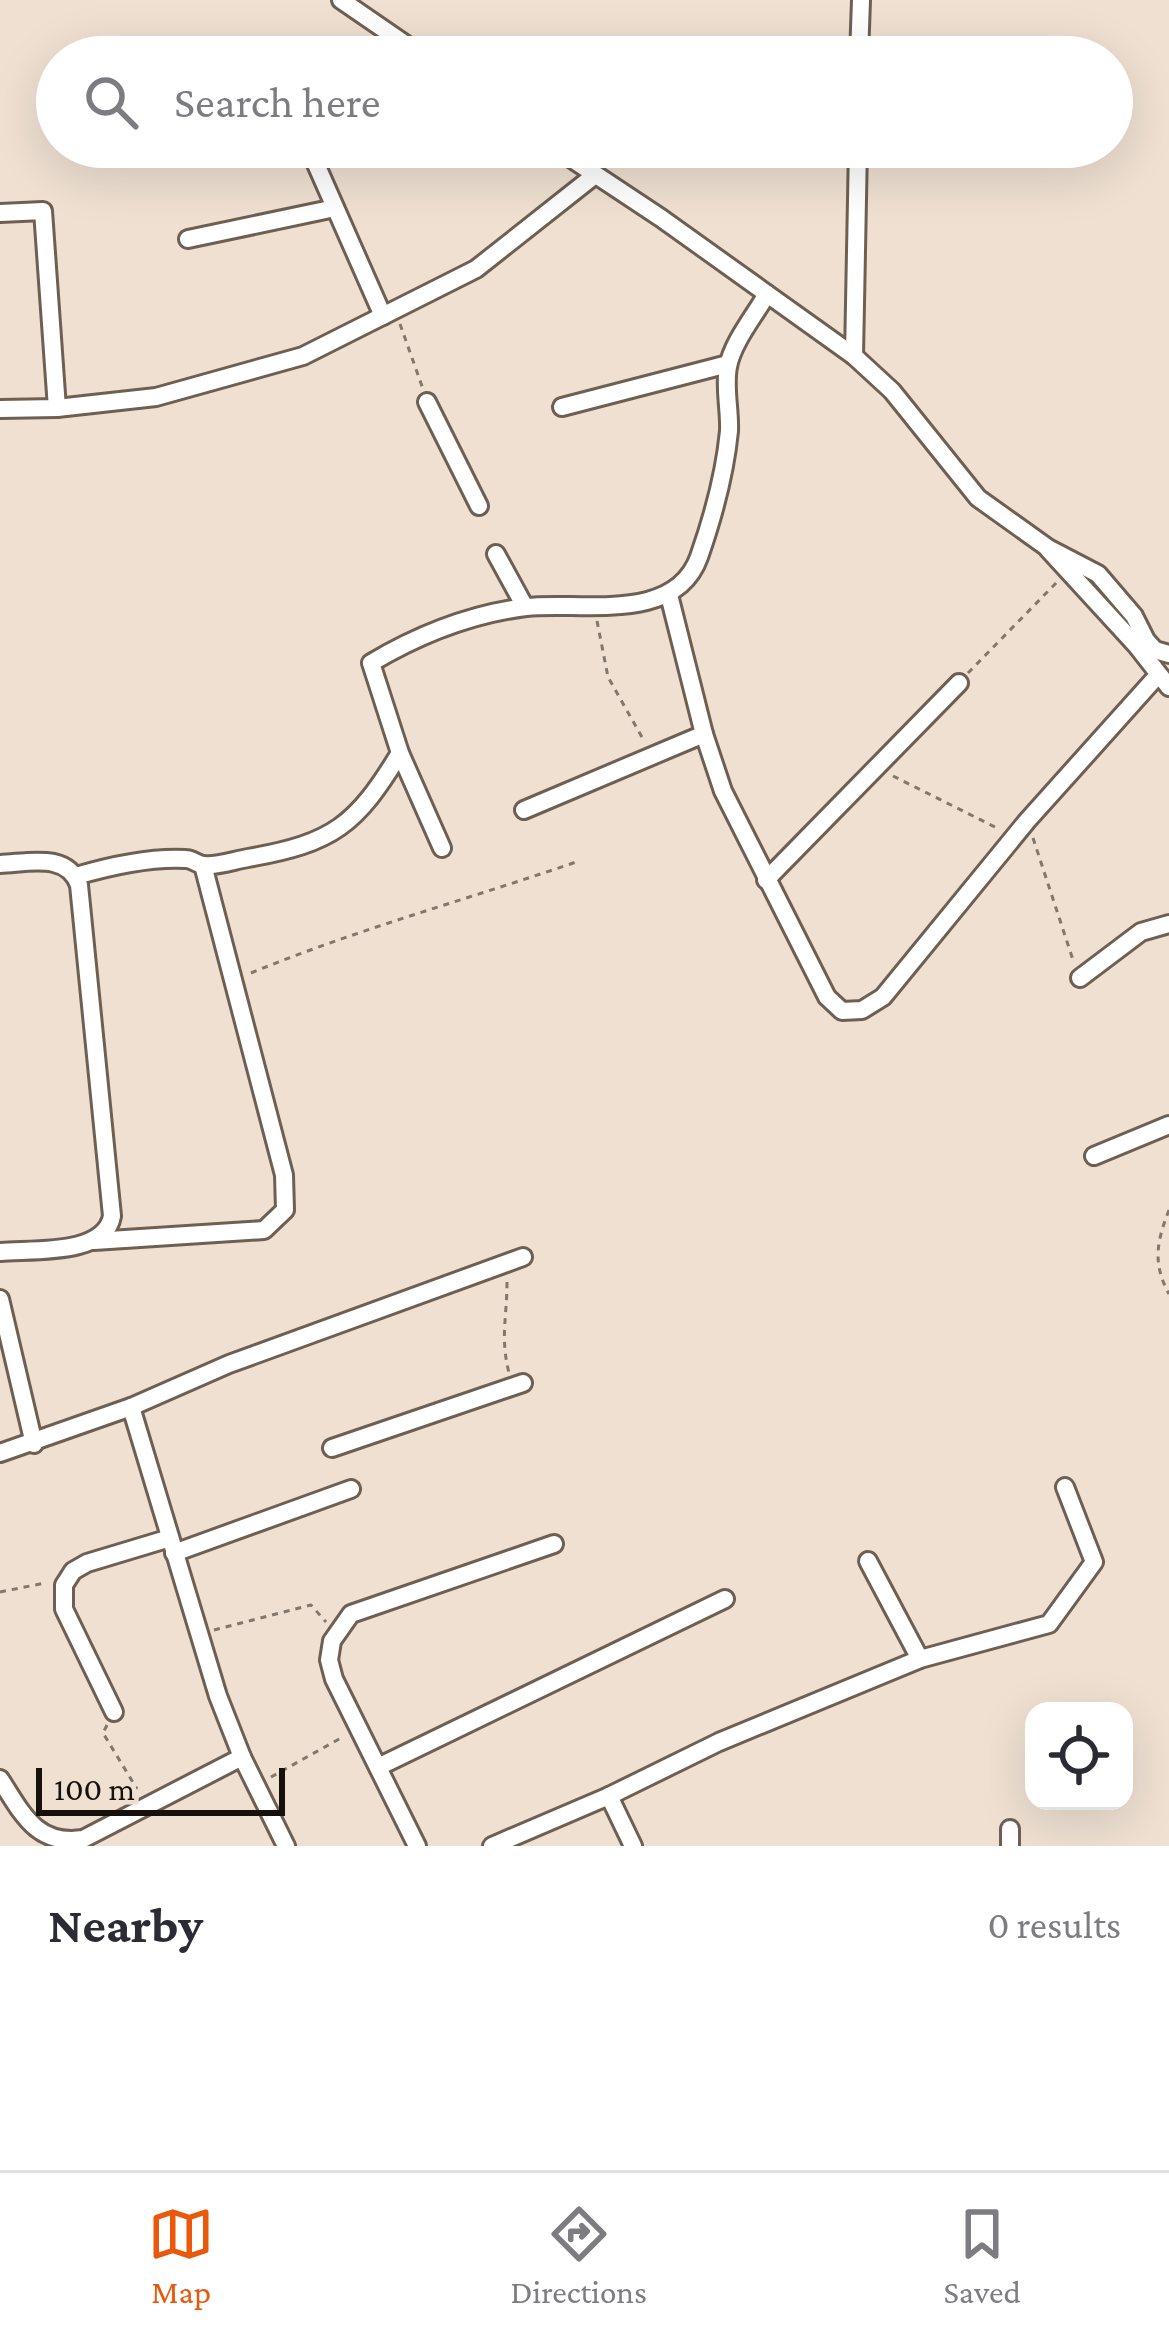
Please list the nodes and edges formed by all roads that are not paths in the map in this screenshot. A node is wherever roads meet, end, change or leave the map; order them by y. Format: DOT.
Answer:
graph roads {
  1 [pos="341,0"];
  2 [pos="861,0"];
  3 [pos="393,36"];
  4 [pos="860,36"];
  5 [pos="318,168"];
  6 [pos="585,168"];
  7 [pos="858,168"];
  8 [pos="595,175"];
  9 [pos="335,208"];
  10 [pos="0,213"];
  11 [pos="188,239"];
  12 [pos="767,294"];
  13 [pos="389,313"];
  14 [pos="854,356"];
  15 [pos="728,364"];
  16 [pos="428,402"];
  17 [pos="562,407"];
  18 [pos="57,408"];
  19 [pos="0,409"];
  20 [pos="479,506"];
  21 [pos="1048,548"];
  22 [pos="496,554"];
  23 [pos="669,595"];
  24 [pos="525,608"];
  25 [pos="1141,643"];
  26 [pos="1169,654"];
  27 [pos="1163,681"];
  28 [pos="958,683"];
  29 [pos="704,734"];
  30 [pos="400,753"];
  31 [pos="524,810"];
  32 [pos="442,848"];
  33 [pos="0,864"];
  34 [pos="203,865"];
  35 [pos="76,876"];
  36 [pos="766,880"];
  37 [pos="1169,924"];
  38 [pos="1080,979"];
  39 [pos="1169,1125"];
  40 [pos="1094,1156"];
  41 [pos="94,1241"];
  42 [pos="0,1252"];
  43 [pos="515,1260"];
  44 [pos="0,1299"];
  45 [pos="3,1338"];
  46 [pos="518,1385"];
  47 [pos="131,1407"];
  48 [pos="34,1444"];
  49 [pos="332,1448"];
  50 [pos="0,1453"];
  51 [pos="1065,1487"];
  52 [pos="351,1489"];
  53 [pos="554,1544"];
  54 [pos="172,1545"];
  55 [pos="868,1561"];
  56 [pos="724,1599"];
  57 [pos="920,1659"];
  58 [pos="114,1712"];
  59 [pos="242,1757"];
  60 [pos="378,1767"];
  61 [pos="0,1779"];
  62 [pos="609,1796"];
  63 [pos="62,1845"];
  64 [pos="286,1846"];
  65 [pos="417,1846"];
  66 [pos="492,1846"];
  67 [pos="633,1846"];
  1 -- 3 [label="street"];
  2 -- 4 [label="street"];
  5 -- 9 [label="street"];
  6 -- 8 [label="street"];
  7 -- 14 [label="street"];
  8 -- 12 [label="street"];
  8 -- 13 [label="street"];
  9 -- 11 [label="street"];
  9 -- 13 [label="street"];
  10 -- 18 [label="street"];
  12 -- 14 [label="street"];
  12 -- 15 [label="street"];
  13 -- 18 [label="street"];
  14 -- 21 [label="street"];
  15 -- 17 [label="street"];
  15 -- 23 [label="street"];
  16 -- 20 [label="street"];
  18 -- 19 [label="street"];
  21 -- 25 [label="street"];
  21 -- 25 [label="street"];
  22 -- 24 [label="street"];
  23 -- 24 [label="street"];
  23 -- 29 [label="street"];
  24 -- 30 [label="street"];
  25 -- 26 [label="street"];
  25 -- 27 [label="street"];
  27 -- 36 [label="street"];
  28 -- 36 [label="street"];
  29 -- 31 [label="street"];
  29 -- 36 [label="street"];
  30 -- 32 [label="street"];
  30 -- 34 [label="street"];
  33 -- 35 [label="street"];
  34 -- 35 [label="street"];
  34 -- 41 [label="street"];
  35 -- 41 [label="street"];
  37 -- 38 [label="street"];
  39 -- 40 [label="street"];
  41 -- 42 [label="street"];
  43 -- 47 [label="street"];
  44 -- 45 [label="street"];
  45 -- 48 [label="street"];
  46 -- 49 [label="street"];
  47 -- 48 [label="street"];
  47 -- 54 [label="street"];
  48 -- 50 [label="street"];
  51 -- 57 [label="street"];
  52 -- 54 [label="street"];
  53 -- 60 [label="street"];
  54 -- 58 [label="street"];
  54 -- 59 [label="street"];
  55 -- 57 [label="street"];
  56 -- 60 [label="street"];
  57 -- 62 [label="street"];
  59 -- 63 [label="street"];
  59 -- 64 [label="street"];
  60 -- 65 [label="street"];
  61 -- 63 [label="street"];
  62 -- 66 [label="street"];
  62 -- 67 [label="street"];
}
